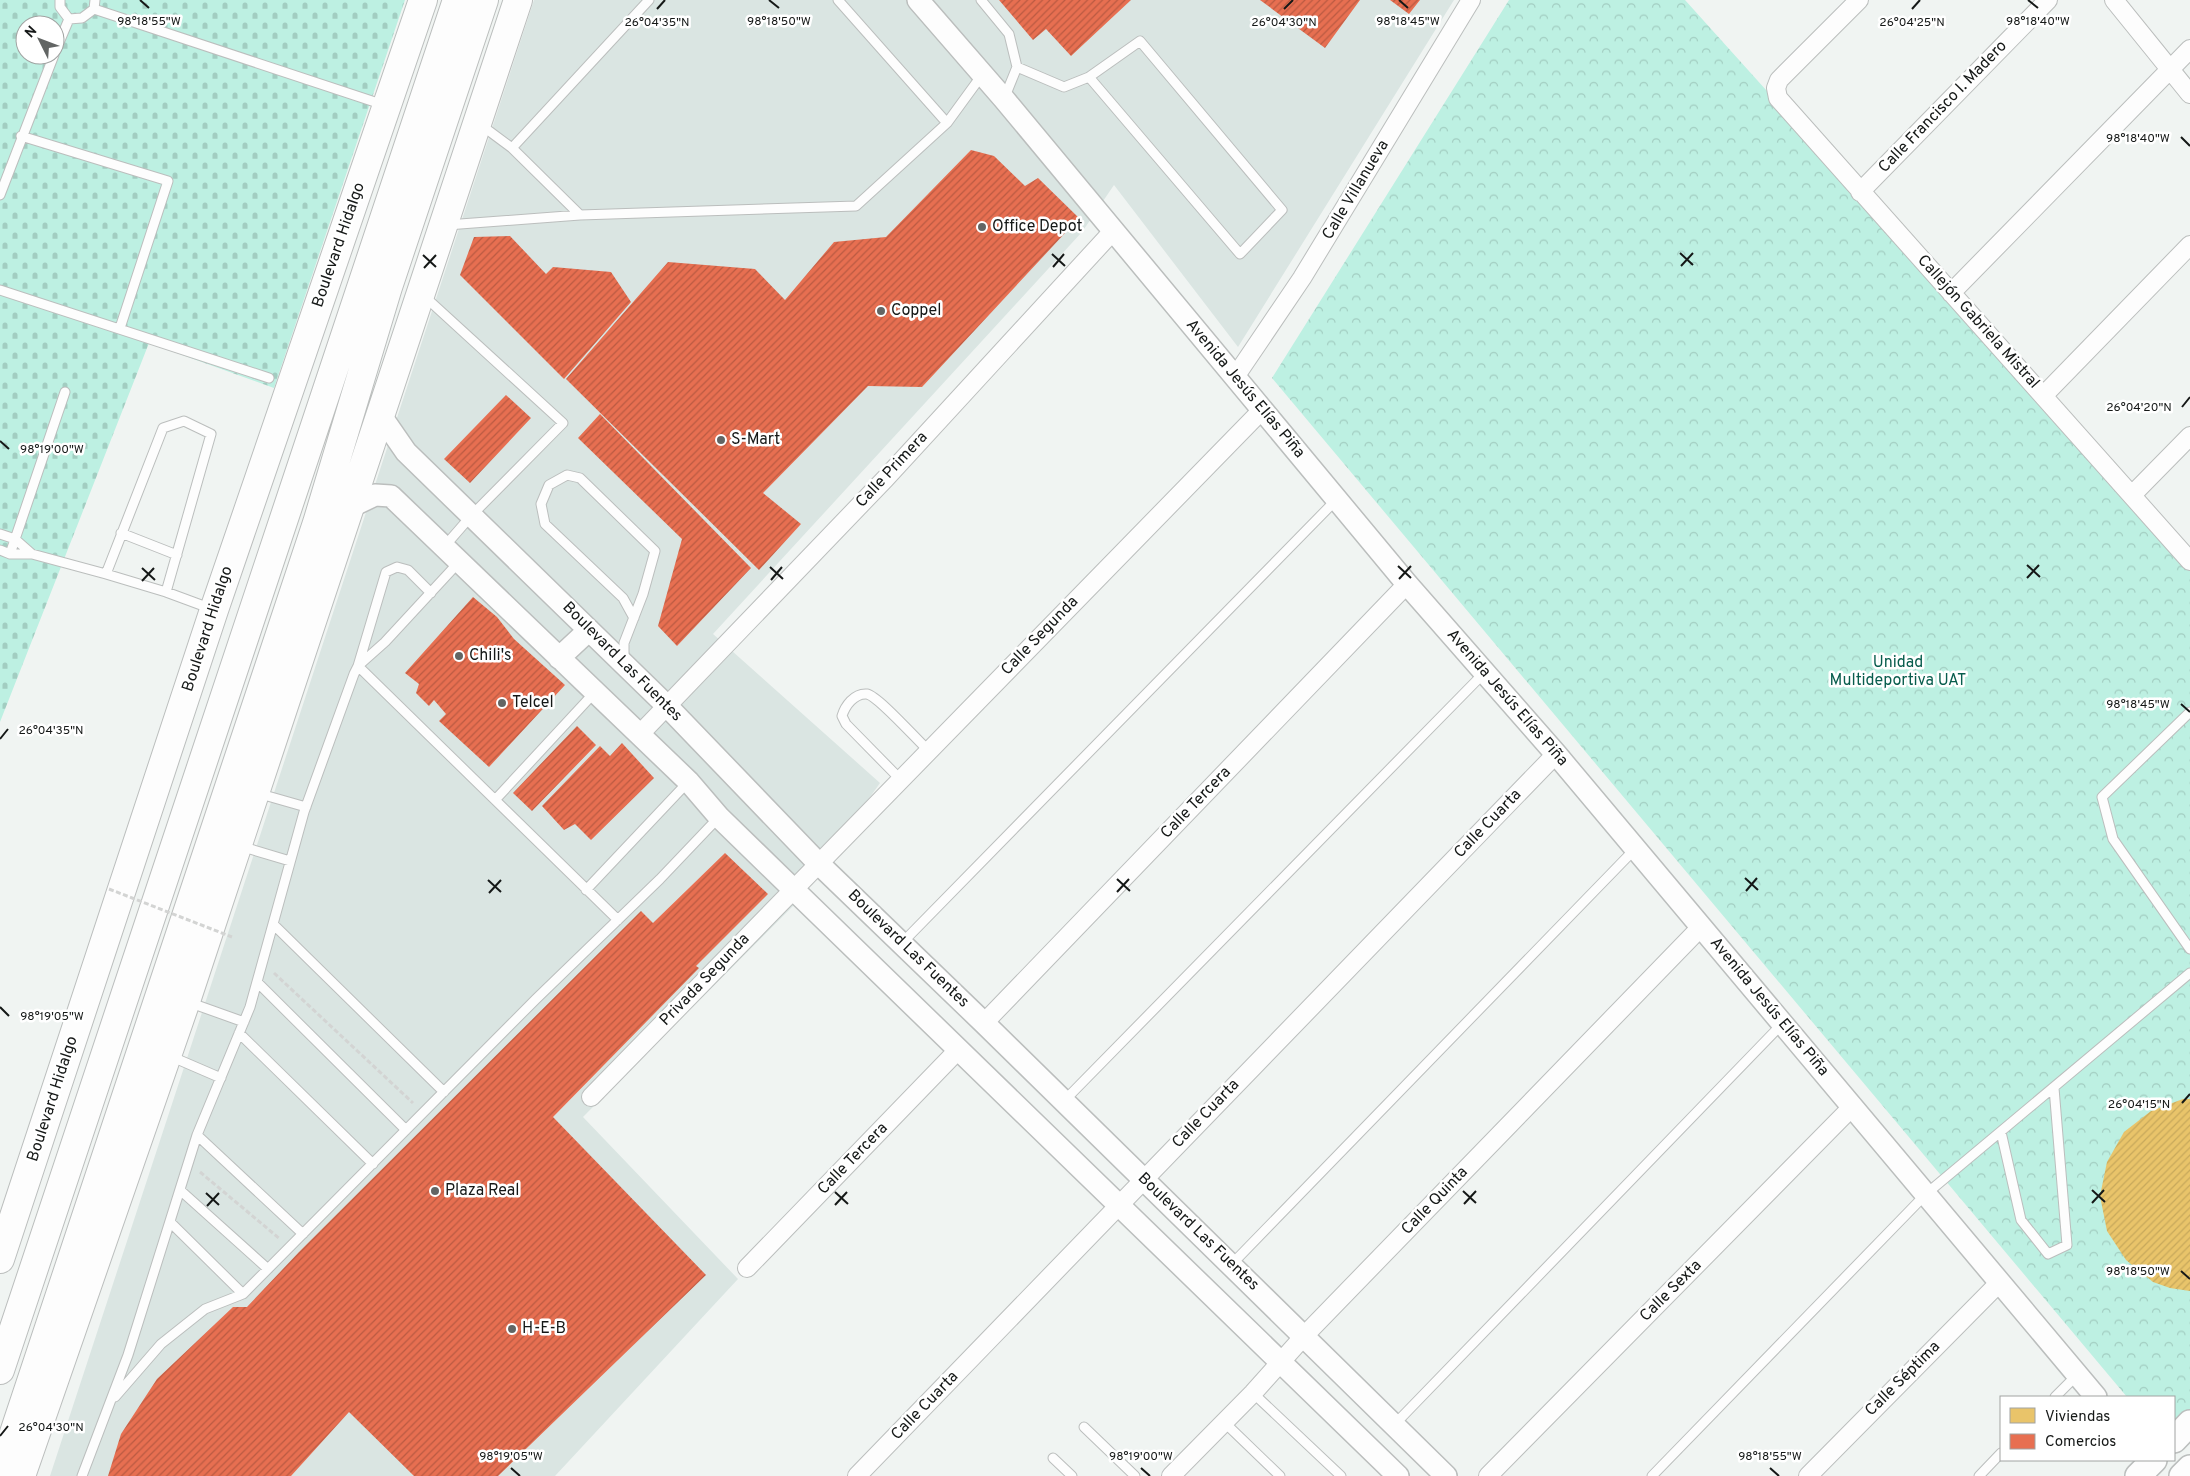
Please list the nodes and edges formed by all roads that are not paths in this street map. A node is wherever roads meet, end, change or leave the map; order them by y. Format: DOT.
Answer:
graph roads {
  1 [pos="60,0"];
  2 [pos="422,0"];
  3 [pos="457,0"];
  4 [pos="484,0"];
  5 [pos="518,0"];
  6 [pos="649,0"];
  7 [pos="838,0"];
  8 [pos="918,0"];
  9 [pos="981,0"];
  10 [pos="1471,0"];
  11 [pos="1859,0"];
  12 [pos="2048,0"];
  13 [pos="2114,0"];
  14 [pos="94,5"];
  15 [pos="68,18"];
  16 [pos="65,26"];
  17 [pos="2190,49"];
  18 [pos="50,65"];
  19 [pos="1017,67"];
  20 [pos="2170,69"];
  21 [pos="982,74"];
  22 [pos="1089,77"];
  23 [pos="2190,94"];
  24 [pos="1004,99"];
  25 [pos="387,105"];
  26 [pos="476,122"];
  27 [pos="947,123"];
  28 [pos="21,136"];
  29 [pos="512,148"];
  30 [pos="1860,192"];
  31 [pos="0,195"];
  32 [pos="580,215"];
  33 [pos="444,225"];
  34 [pos="1113,231"];
  35 [pos="2190,245"];
  36 [pos="0,290"];
  37 [pos="1951,293"];
  38 [pos="421,294"];
  39 [pos="120,328"];
  40 [pos="1235,377"];
  41 [pos="269,378"];
  42 [pos="65,392"];
  43 [pos="2044,395"];
  44 [pos="1262,410"];
  45 [pos="379,413"];
  46 [pos="2190,436"];
  47 [pos="2133,494"];
  48 [pos="1337,499"];
  49 [pos="348,508"];
  50 [pos="471,516"];
  51 [pos="121,533"];
  52 [pos="0,534"];
  53 [pos="15,539"];
  54 [pos="444,547"];
  55 [pos="0,550"];
  56 [pos="10,554"];
  57 [pos="32,554"];
  58 [pos="177,555"];
  59 [pos="2190,561"];
  60 [pos="459,562"];
  61 [pos="106,574"];
  62 [pos="1407,584"];
  63 [pos="166,592"];
  64 [pos="431,593"];
  65 [pos="214,610"];
  66 [pos="634,618"];
  67 [pos="589,630"];
  68 [pos="559,658"];
  69 [pos="624,664"];
  70 [pos="358,666"];
  71 [pos="1485,672"];
  72 [pos="227,689"];
  73 [pos="595,692"];
  74 [pos="666,705"];
  75 [pos="2190,712"];
  76 [pos="639,735"];
  77 [pos="928,750"];
  78 [pos="1556,754"];
  79 [pos="900,779"];
  80 [pos="689,782"];
  81 [pos="254,793"];
  82 [pos="495,800"];
  83 [pos="306,807"];
  84 [pos="719,816"];
  85 [pos="237,845"];
  86 [pos="1636,848"];
  87 [pos="290,861"];
  88 [pos="818,863"];
  89 [pos="793,889"];
  90 [pos="586,890"];
  91 [pos="618,920"];
  92 [pos="273,924"];
  93 [pos="1701,927"];
  94 [pos="902,943"];
  95 [pos="2190,948"];
  96 [pos="2190,974"];
  97 [pos="257,982"];
  98 [pos="186,1001"];
  99 [pos="244,1022"];
  100 [pos="984,1023"];
  101 [pos="1782,1024"];
  102 [pos="239,1033"];
  103 [pos="164,1036"];
  104 [pos="959,1049"];
  105 [pos="221,1078"];
  106 [pos="2054,1088"];
  107 [pos="444,1092"];
  108 [pos="591,1097"];
  109 [pos="1064,1102"];
  110 [pos="1853,1106"];
  111 [pos="406,1130"];
  112 [pos="2001,1132"];
  113 [pos="197,1135"];
  114 [pos="373,1164"];
  115 [pos="1144,1178"];
  116 [pos="180,1190"];
  117 [pos="1926,1194"];
  118 [pos="1119,1206"];
  119 [pos="170,1222"];
  120 [pos="303,1234"];
  121 [pos="0,1259"];
  122 [pos="1231,1265"];
  123 [pos="747,1268"];
  124 [pos="268,1269"];
  125 [pos="1999,1283"];
  126 [pos="244,1294"];
  127 [pos="1305,1335"];
  128 [pos="1281,1363"];
  129 [pos="0,1370"];
  130 [pos="2077,1375"];
  131 [pos="1253,1393"];
  132 [pos="2056,1396"];
  133 [pos="2095,1396"];
  134 [pos="110,1403"];
  135 [pos="1224,1422"];
  136 [pos="2190,1423"];
  137 [pos="1394,1424"];
  138 [pos="1084,1427"];
  139 [pos="2175,1439"];
  140 [pos="2000,1454"];
  141 [pos="1053,1458"];
  142 [pos="2190,1468"];
  143 [pos="0,1474"];
  144 [pos="21,1476"];
  145 [pos="82,1476"];
  146 [pos="857,1476"];
  147 [pos="1072,1476"];
  148 [pos="1135,1476"];
  149 [pos="1171,1476"];
  150 [pos="1280,1476"];
  151 [pos="1342,1476"];
  152 [pos="1398,1476"];
  153 [pos="1446,1476"];
  154 [pos="1488,1476"];
  155 [pos="1652,1476"];
  156 [pos="1808,1476"];
  157 [pos="1979,1476"];
  158 [pos="2182,1476"];
  1 -- 15 [label="lane"];
  2 -- 25 [label="main road, Boulevard Hidalgo"];
  3 -- 72 [label="main road, Boulevard Hidalgo"];
  4 -- 103 [label="main road, Boulevard Hidalgo"];
  5 -- 26 [label="main road, Boulevard Hidalgo"];
  6 -- 29 [label="lane"];
  7 -- 27 [label="lane"];
  8 -- 21 [label="street, Avenida Jesús Elías Piña"];
  9 -- 19 [label="lane"];
  10 -- 40 [label="street, Calle Villanueva"];
  11 -- 30 [label="street, Callejón Gabriela Mistral"];
  12 -- 30 [label="street, Calle Francisco I. Madero"];
  13 -- 20 [label="street"];
  14 -- 15 [label="lane"];
  14 -- 25 [label="lane"];
  15 -- 16 [label="lane"];
  17 -- 20 [label="street"];
  18 -- 28 [label="lane"];
  19 -- 22 [label="lane"];
  19 -- 24 [label="lane"];
  20 -- 23 [label="street"];
  20 -- 37 [label="street"];
  21 -- 24 [label="street, Avenida Jesús Elías Piña"];
  21 -- 27 [label="lane"];
  22 -- 22 [label="lane"];
  24 -- 34 [label="street, Avenida Jesús Elías Piña"];
  25 -- 65 [label="main road, Boulevard Hidalgo"];
  26 -- 29 [label="lane"];
  26 -- 33 [label="main road, Boulevard Hidalgo"];
  27 -- 32 [label="lane"];
  28 -- 31 [label="lane"];
  28 -- 39 [label="lane"];
  29 -- 32 [label="lane"];
  30 -- 37 [label="street, Callejón Gabriela Mistral"];
  32 -- 33 [label="lane"];
  33 -- 38 [label="main road, Boulevard Hidalgo"];
  34 -- 40 [label="street, Avenida Jesús Elías Piña"];
  34 -- 74 [label="street, Calle Primera"];
  35 -- 43 [label="street"];
  36 -- 39 [label="lane"];
  37 -- 43 [label="street, Callejón Gabriela Mistral"];
  38 -- 45 [label="main road, Boulevard Hidalgo"];
  38 -- 50 [label="lane"];
  39 -- 41 [label="lane"];
  40 -- 44 [label="street, Avenida Jesús Elías Piña"];
  42 -- 53 [label="lane"];
  43 -- 47 [label="street, Callejón Gabriela Mistral"];
  44 -- 48 [label="street, Avenida Jesús Elías Piña"];
  44 -- 77 [label="street, Calle Segunda"];
  45 -- 49 [label="main road, Boulevard Hidalgo"];
  45 -- 50 [label="street, Boulevard Las Fuentes"];
  46 -- 47 [label="street"];
  47 -- 59 [label="street, Callejón Gabriela Mistral"];
  48 -- 62 [label="street, Avenida Jesús Elías Piña"];
  48 -- 94 [label="lane"];
  49 -- 54 [label="street"];
  49 -- 81 [label="main road, Boulevard Hidalgo"];
  50 -- 54 [label="lane"];
  50 -- 67 [label="street, Boulevard Las Fuentes"];
  51 -- 58 [label="lane"];
  51 -- 58 [label="lane"];
  51 -- 61 [label="lane"];
  52 -- 53 [label="lane"];
  53 -- 56 [label="lane"];
  53 -- 57 [label="lane"];
  54 -- 60 [label="street"];
  55 -- 56 [label="lane"];
  56 -- 57 [label="lane"];
  57 -- 61 [label="lane"];
  58 -- 63 [label="lane"];
  60 -- 64 [label="lane"];
  60 -- 68 [label="street"];
  61 -- 63 [label="lane"];
  62 -- 71 [label="street, Avenida Jesús Elías Piña"];
  62 -- 100 [label="street, Calle Tercera"];
  63 -- 65 [label="lane"];
  64 -- 70 [label="lane"];
  64 -- 70 [label="lane"];
  65 -- 121 [label="main road, Boulevard Hidalgo"];
  66 -- 66 [label="lane"];
  66 -- 69 [label="lane"];
  67 -- 68 [label="street"];
  67 -- 69 [label="street, Boulevard Las Fuentes"];
  68 -- 73 [label="street"];
  69 -- 74 [label="street, Boulevard Las Fuentes"];
  70 -- 82 [label="lane"];
  70 -- 83 [label="lane"];
  71 -- 78 [label="street, Avenida Jesús Elías Piña"];
  71 -- 109 [label="lane"];
  72 -- 103 [label="main road, Boulevard Hidalgo"];
  72 -- 129 [label="main road, Boulevard Hidalgo"];
  73 -- 76 [label="street"];
  73 -- 82 [label="lane"];
  74 -- 76 [label="street, Calle Primera"];
  74 -- 88 [label="street, Boulevard Las Fuentes"];
  75 -- 95 [label="lane"];
  76 -- 80 [label="street"];
  77 -- 79 [label="street, Calle Segunda"];
  77 -- 79 [label="lane"];
  78 -- 86 [label="street, Avenida Jesús Elías Piña"];
  78 -- 115 [label="street, Calle Cuarta"];
  79 -- 88 [label="street, Calle Segunda"];
  80 -- 84 [label="street"];
  80 -- 90 [label="lane"];
  81 -- 83 [label="lane"];
  81 -- 85 [label="main road, Boulevard Hidalgo"];
  82 -- 90 [label="lane"];
  83 -- 87 [label="lane"];
  84 -- 89 [label="street"];
  84 -- 91 [label="lane"];
  85 -- 87 [label="lane"];
  85 -- 98 [label="main road, Boulevard Hidalgo"];
  86 -- 93 [label="street, Avenida Jesús Elías Piña"];
  86 -- 122 [label="lane"];
  87 -- 92 [label="lane"];
  88 -- 89 [label="street, Privada Segunda"];
  88 -- 94 [label="street, Boulevard Las Fuentes"];
  89 -- 104 [label="street"];
  89 -- 108 [label="street, Privada Segunda"];
  90 -- 91 [label="lane"];
  91 -- 107 [label="lane"];
  92 -- 97 [label="lane"];
  92 -- 107 [label="lane"];
  93 -- 101 [label="street, Avenida Jesús Elías Piña"];
  93 -- 127 [label="street, Calle Quinta"];
  94 -- 100 [label="street, Boulevard Las Fuentes"];
  96 -- 106 [label="lane"];
  97 -- 99 [label="lane"];
  97 -- 111 [label="lane"];
  98 -- 99 [label="lane"];
  98 -- 103 [label="main road, Boulevard Hidalgo"];
  99 -- 102 [label="lane"];
  100 -- 109 [label="street, Boulevard Las Fuentes"];
  101 -- 110 [label="street, Avenida Jesús Elías Piña"];
  101 -- 137 [label="lane"];
  102 -- 105 [label="lane"];
  102 -- 114 [label="lane"];
  103 -- 105 [label="lane"];
  103 -- 143 [label="main road, Boulevard Hidalgo"];
  103 -- 144 [label="main road, Boulevard Hidalgo"];
  104 -- 118 [label="street"];
  104 -- 123 [label="street, Calle Tercera"];
  105 -- 113 [label="lane"];
  106 -- 112 [label="lane"];
  106 -- 112 [label="lane"];
  107 -- 111 [label="lane"];
  109 -- 115 [label="street, Boulevard Las Fuentes"];
  110 -- 117 [label="street, Avenida Jesús Elías Piña"];
  110 -- 154 [label="street, Calle Sexta"];
  111 -- 114 [label="lane"];
  112 -- 117 [label="lane"];
  113 -- 116 [label="lane"];
  113 -- 120 [label="lane"];
  114 -- 120 [label="lane"];
  115 -- 118 [label="street, Calle Cuarta"];
  115 -- 122 [label="street, Boulevard Las Fuentes"];
  116 -- 119 [label="lane"];
  116 -- 124 [label="lane"];
  117 -- 125 [label="street, Avenida Jesús Elías Piña"];
  117 -- 155 [label="lane"];
  118 -- 128 [label="street"];
  118 -- 146 [label="street, Calle Cuarta"];
  119 -- 126 [label="lane"];
  119 -- 134 [label="lane"];
  120 -- 124 [label="lane"];
  122 -- 127 [label="street, Boulevard Las Fuentes"];
  124 -- 126 [label="lane"];
  125 -- 130 [label="street, Avenida Jesús Elías Piña"];
  125 -- 156 [label="street, Calle Séptima"];
  126 -- 134 [label="lane"];
  127 -- 128 [label="street, Calle Quinta"];
  127 -- 137 [label="street, Boulevard Las Fuentes"];
  128 -- 131 [label="street, Calle Quinta"];
  128 -- 152 [label="street"];
  130 -- 132 [label="lane"];
  130 -- 133 [label="street, Avenida Jesús Elías Piña"];
  131 -- 135 [label="street, Calle Quinta"];
  131 -- 151 [label="lane"];
  134 -- 145 [label="lane"];
  135 -- 149 [label="street, Calle Quinta"];
  135 -- 150 [label="lane"];
  136 -- 139 [label="main road"];
  137 -- 153 [label="street, Boulevard Las Fuentes"];
  138 -- 148 [label="lane"];
  140 -- 157 [label="lane"];
  141 -- 147 [label="lane"];
  142 -- 158 [label="main road"];
}
